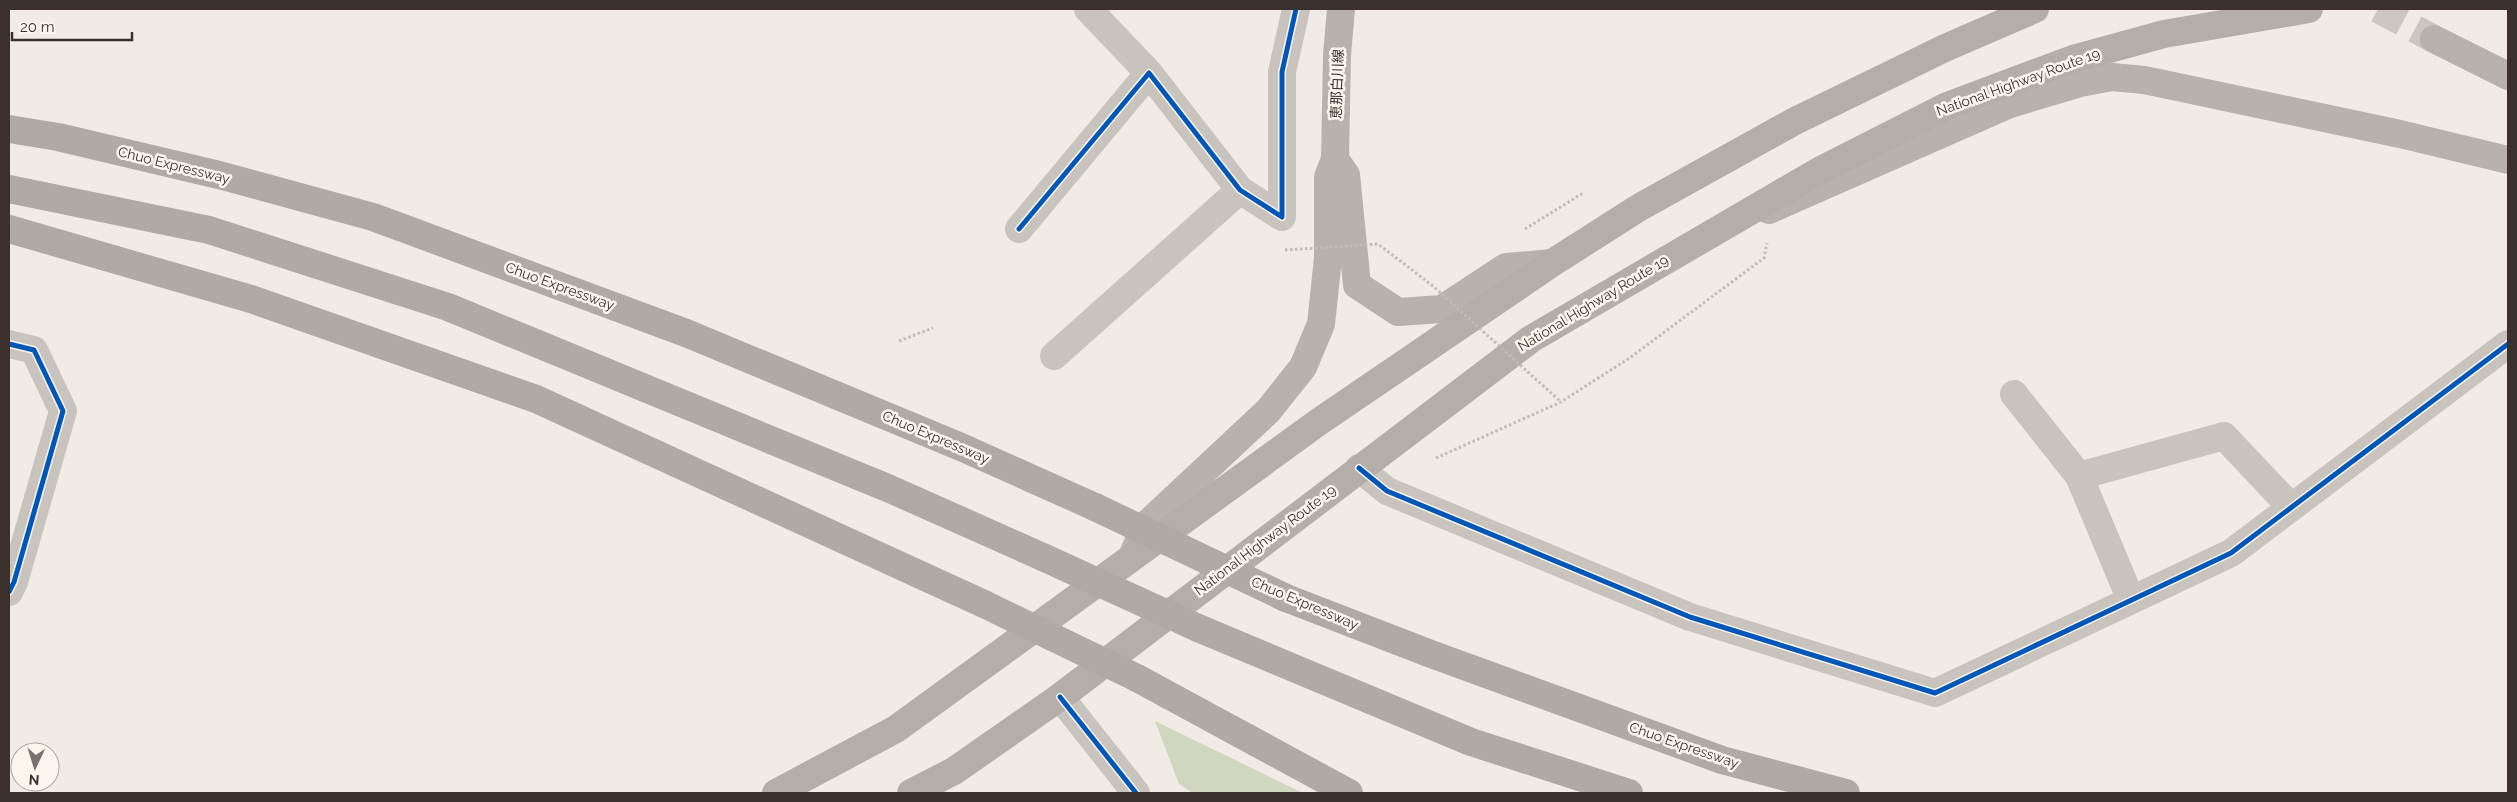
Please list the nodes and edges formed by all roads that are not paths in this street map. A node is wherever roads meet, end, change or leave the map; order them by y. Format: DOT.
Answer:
graph roads {
  1 [pos="1088,9"];
  2 [pos="1296,9"];
  3 [pos="1341,9"];
  4 [pos="2035,9"];
  5 [pos="2309,9"];
  6 [pos="2434,39"];
  7 [pos="1149,73"];
  8 [pos="2508,76"];
  9 [pos="9,129"];
  10 [pos="1335,158"];
  11 [pos="2508,160"];
  12 [pos="9,189"];
  13 [pos="1240,190"];
  14 [pos="9,229"];
  15 [pos="1020,229"];
  16 [pos="1702,238"];
  17 [pos="1552,263"];
  18 [pos="9,344"];
  19 [pos="2508,344"];
  20 [pos="1054,356"];
  21 [pos="2014,394"];
  22 [pos="1360,468"];
  23 [pos="2079,476"];
  24 [pos="2290,506"];
  25 [pos="1133,556"];
  26 [pos="9,592"];
  27 [pos="2131,600"];
  28 [pos="1060,697"];
  29 [pos="776,793"];
  30 [pos="911,793"];
  31 [pos="1136,793"];
  32 [pos="1349,793"];
  33 [pos="1629,793"];
  34 [pos="1846,793"];
  1 -- 7 [label="street"];
  2 -- 13 [label="street"];
  3 -- 10 [label="main road, 恵那白川線"];
  4 -- 17 [label="highway"];
  5 -- 16 [label="highway, National Highway Route 19"];
  6 -- 8 [label="main road"];
  7 -- 13 [label="street"];
  7 -- 15 [label="street"];
  9 -- 34 [label="highway, Chuo Expressway, bridge"];
  10 -- 17 [label="main road"];
  10 -- 25 [label="main road"];
  11 -- 16 [label="main road"];
  12 -- 33 [label="highway, bridge"];
  13 -- 20 [label="street"];
  14 -- 32 [label="highway, bridge"];
  16 -- 22 [label="highway, National Highway Route 19"];
  17 -- 25 [label="highway"];
  18 -- 26 [label="street"];
  19 -- 24 [label="street"];
  21 -- 23 [label="street"];
  22 -- 27 [label="street"];
  22 -- 28 [label="highway, National Highway Route 19"];
  23 -- 24 [label="street"];
  23 -- 27 [label="street"];
  24 -- 27 [label="street"];
  25 -- 29 [label="highway"];
  28 -- 30 [label="highway, National Highway Route 19"];
  28 -- 31 [label="street"];
}
